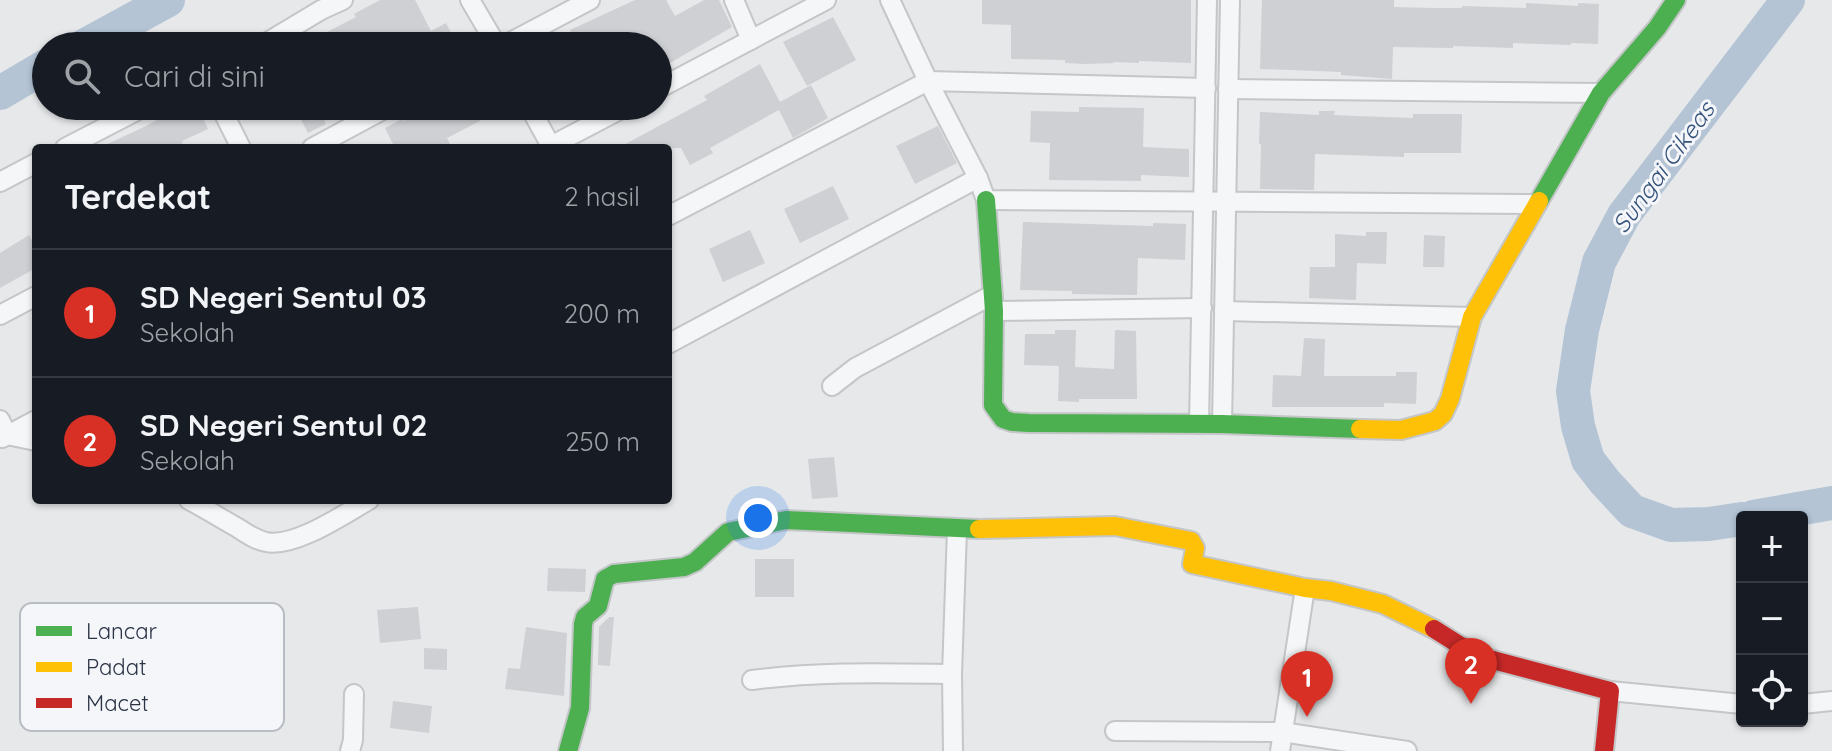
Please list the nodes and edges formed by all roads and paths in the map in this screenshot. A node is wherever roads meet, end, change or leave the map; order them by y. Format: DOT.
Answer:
graph roads {
  1 [pos="343,0"];
  2 [pos="470,0"];
  3 [pos="590,0"];
  4 [pos="734,0"];
  5 [pos="826,0"];
  6 [pos="890,0"];
  7 [pos="1207,0"];
  8 [pos="1230,0"];
  9 [pos="1676,0"];
  10 [pos="320,5"];
  11 [pos="281,32"];
  12 [pos="491,32"];
  13 [pos="527,32"];
  14 [pos="751,40"];
  15 [pos="928,81"];
  16 [pos="672,82"];
  17 [pos="1206,88"];
  18 [pos="1228,89"];
  19 [pos="1601,93"];
  20 [pos="119,120"];
  21 [pos="227,120"];
  22 [pos="364,120"];
  23 [pos="536,120"];
  24 [pos="601,120"];
  25 [pos="73,144"];
  26 [pos="239,144"];
  27 [pos="319,144"];
  28 [pos="548,144"];
  29 [pos="556,144"];
  30 [pos="32,165"];
  31 [pos="978,178"];
  32 [pos="0,182"];
  33 [pos="986,200"];
  34 [pos="1203,202"];
  35 [pos="1226,202"];
  36 [pos="1537,204"];
  37 [pos="672,214"];
  38 [pos="32,298"];
  39 [pos="993,303"];
  40 [pos="1202,308"];
  41 [pos="1224,311"];
  42 [pos="0,315"];
  43 [pos="1472,317"];
  44 [pos="672,342"];
  45 [pos="832,386"];
  46 [pos="32,421"];
  47 [pos="1199,424"];
  48 [pos="1222,424"];
  49 [pos="2,432"];
  50 [pos="32,440"];
  51 [pos="196,504"];
  52 [pos="362,504"];
  53 [pos="957,529"];
  54 [pos="1305,588"];
  55 [pos="952,674"];
  56 [pos="752,680"];
  57 [pos="1610,691"];
  58 [pos="354,694"];
  59 [pos="1832,701"];
  60 [pos="1736,703"];
  61 [pos="1808,703"];
  62 [pos="1115,731"];
  63 [pos="1281,742"];
  64 [pos="350,751"];
  65 [pos="568,751"];
  66 [pos="953,751"];
  67 [pos="1407,751"];
  68 [pos="1604,751"];
  1 -- 10 [label="street"];
  2 -- 12 [label="street"];
  3 -- 13 [label="street"];
  4 -- 14 [label="street"];
  5 -- 14 [label="street"];
  6 -- 15 [label="street"];
  7 -- 17 [label="street"];
  8 -- 18 [label="street"];
  9 -- 19 [label="street"];
  10 -- 11 [label="street"];
  14 -- 16 [label="street"];
  15 -- 17 [label="street"];
  15 -- 31 [label="street"];
  15 -- 37 [label="street"];
  17 -- 34 [label="street"];
  18 -- 19 [label="street"];
  18 -- 35 [label="street"];
  19 -- 36 [label="street"];
  20 -- 25 [label="street"];
  21 -- 26 [label="street"];
  22 -- 27 [label="street"];
  23 -- 28 [label="street"];
  24 -- 29 [label="street"];
  30 -- 32 [label="street"];
  31 -- 33 [label="street"];
  31 -- 44 [label="street"];
  33 -- 34 [label="street"];
  33 -- 39 [label="street"];
  34 -- 35 [label="street"];
  34 -- 40 [label="street"];
  35 -- 36 [label="street"];
  35 -- 41 [label="street"];
  36 -- 43 [label="street"];
  38 -- 42 [label="street"];
  39 -- 40 [label="street"];
  39 -- 45 [label="street"];
  39 -- 47 [label="street"];
  40 -- 47 [label="street"];
  41 -- 43 [label="street"];
  41 -- 48 [label="street"];
  43 -- 48 [label="street"];
  46 -- 49 [label="street"];
  47 -- 48 [label="street"];
  49 -- 50 [label="street"];
  51 -- 52 [label="street"];
  53 -- 54 [label="street"];
  53 -- 55 [label="street"];
  53 -- 65 [label="street"];
  54 -- 57 [label="street"];
  54 -- 63 [label="street"];
  55 -- 56 [label="street"];
  55 -- 66 [label="street"];
  57 -- 60 [label="street"];
  57 -- 68 [label="street"];
  58 -- 64 [label="street"];
  59 -- 61 [label="street"];
  62 -- 63 [label="street"];
  63 -- 67 [label="street"];
}
